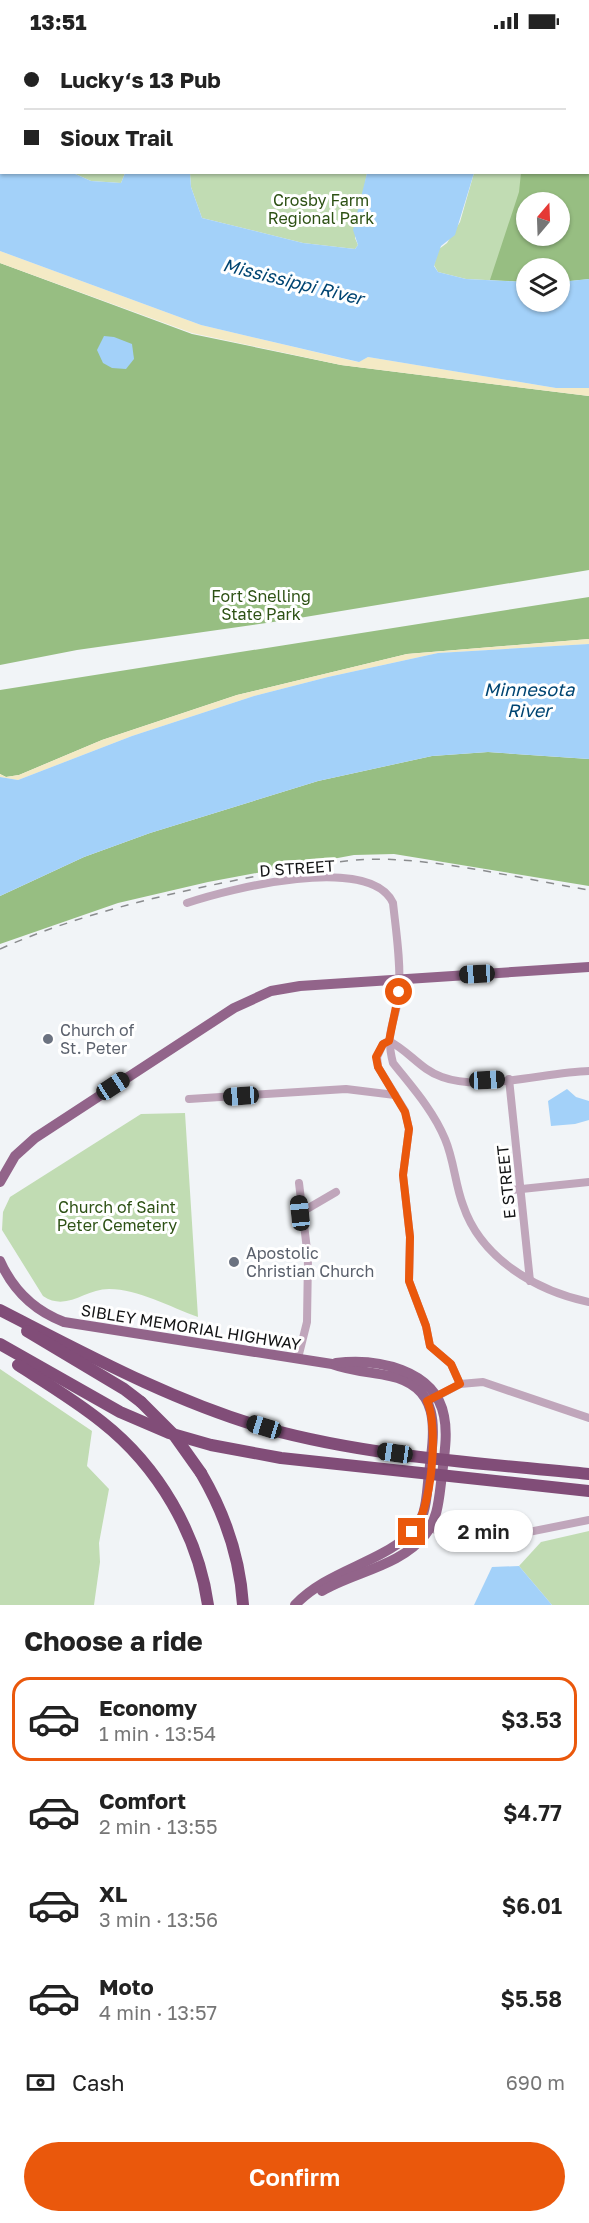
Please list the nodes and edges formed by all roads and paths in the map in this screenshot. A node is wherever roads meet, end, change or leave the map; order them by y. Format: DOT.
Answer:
graph roads {
  1 [pos="187,903"];
  2 [pos="589,967"];
  3 [pos="399,979"];
  4 [pos="389,1041"];
  5 [pos="589,1071"];
  6 [pos="509,1079"];
  7 [pos="395,1095"];
  8 [pos="189,1099"];
  9 [pos="0,1182"];
  10 [pos="589,1182"];
  11 [pos="299,1183"];
  12 [pos="516,1189"];
  13 [pos="336,1192"];
  14 [pos="300,1213"];
  15 [pos="0,1261"];
  16 [pos="530,1281"];
  17 [pos="589,1302"];
  18 [pos="0,1310"];
  19 [pos="0,1316"];
  20 [pos="0,1344"];
  21 [pos="0,1352"];
  22 [pos="298,1358"];
  23 [pos="460,1384"];
  24 [pos="432,1399"];
  25 [pos="589,1418"];
  26 [pos="438,1458"];
  27 [pos="589,1474"];
  28 [pos="435,1475"];
  29 [pos="589,1491"];
  30 [pos="589,1520"];
  31 [pos="425,1524"];
  32 [pos="208,1605"];
  33 [pos="243,1605"];
  34 [pos="295,1605"];
  35 [pos="304,1605"];
  1 -- 3 [label="street, D STREET"];
  2 -- 3 [label="main road"];
  3 -- 4 [label="street, D STREET"];
  3 -- 9 [label="main road"];
  4 -- 6 [label="street"];
  4 -- 7 [label="street, D STREET"];
  4 -- 16 [label="street"];
  5 -- 6 [label="street"];
  6 -- 12 [label="street, E STREET"];
  7 -- 8 [label="street"];
  7 -- 23 [label="street, D STREET"];
  10 -- 12 [label="street"];
  11 -- 14 [label="street"];
  12 -- 16 [label="street, E STREET"];
  13 -- 14 [label="street"];
  14 -- 22 [label="street"];
  15 -- 22 [label="main road, SIBLEY MEMORIAL HIGHWAY"];
  16 -- 17 [label="street"];
  18 -- 26 [label="highway"];
  19 -- 33 [label="highway, bridge"];
  20 -- 28 [label="highway"];
  21 -- 32 [label="highway"];
  22 -- 24 [label="main road, SIBLEY MEMORIAL HIGHWAY"];
  23 -- 24 [label="street"];
  23 -- 25 [label="street"];
  24 -- 26 [label="main road"];
  26 -- 27 [label="highway"];
  26 -- 28 [label="main road"];
  28 -- 29 [label="highway"];
  28 -- 31 [label="main road"];
  30 -- 31 [label="street"];
  31 -- 34 [label="main road"];
  31 -- 35 [label="main road"];
}
